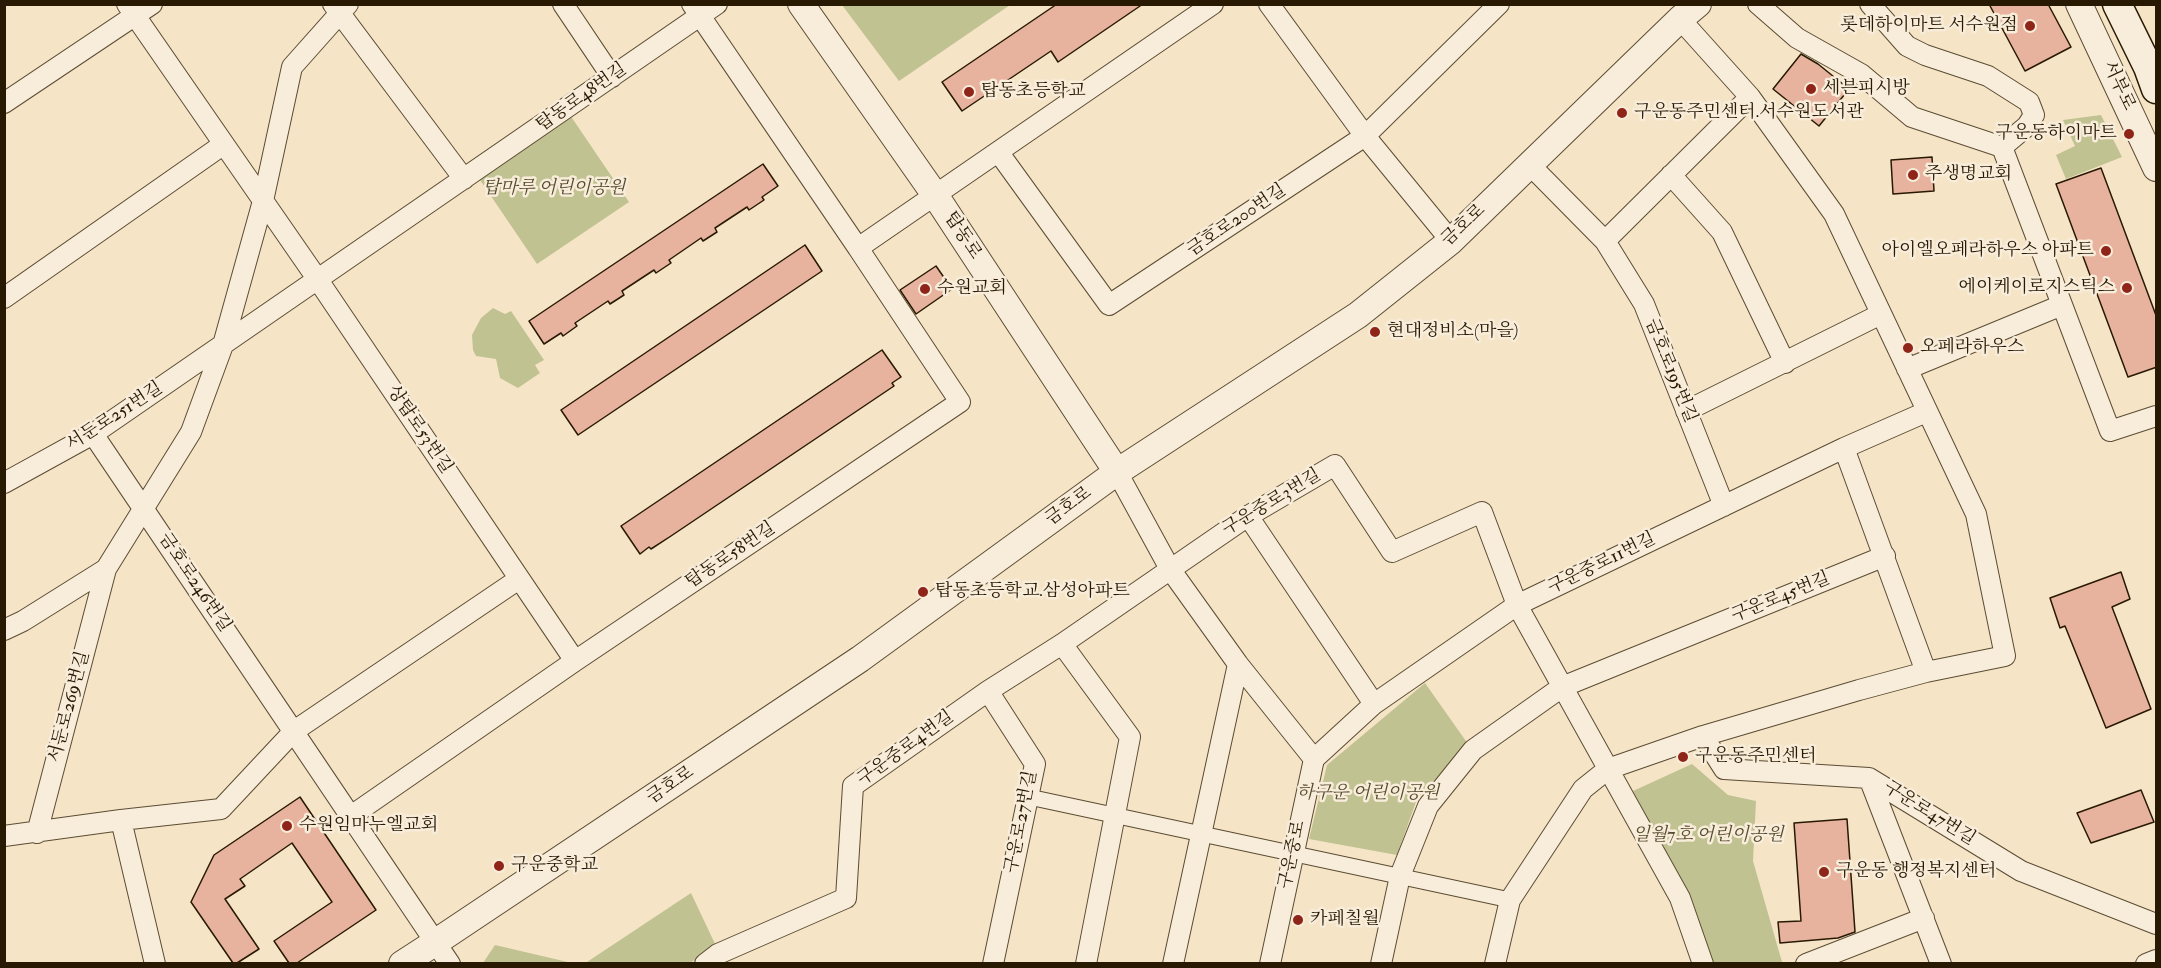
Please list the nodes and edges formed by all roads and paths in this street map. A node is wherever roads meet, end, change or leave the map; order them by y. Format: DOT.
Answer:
graph roads {
  1 [pos="152,4"];
  2 [pos="563,4"];
  3 [pos="717,4"];
  4 [pos="801,4"];
  5 [pos="1214,4"];
  6 [pos="1269,4"];
  7 [pos="1499,4"];
  8 [pos="1758,4"];
  9 [pos="1870,4"];
  10 [pos="2079,4"];
  11 [pos="2117,4"];
  12 [pos="2136,4"];
  13 [pos="340,8"];
  14 [pos="131,10"];
  15 [pos="696,10"];
  16 [pos="1689,12"];
  17 [pos="2157,45"];
  18 [pos="612,77"];
  19 [pos="2157,89"];
  20 [pos="1750,97"];
  21 [pos="4,103"];
  22 [pos="1365,136"];
  23 [pos="224,144"];
  24 [pos="2002,147"];
  25 [pos="999,153"];
  26 [pos="1529,164"];
  27 [pos="2157,168"];
  28 [pos="1671,175"];
  29 [pos="464,180"];
  30 [pos="935,195"];
  31 [pos="263,201"];
  32 [pos="1451,241"];
  33 [pos="1605,241"];
  34 [pos="858,248"];
  35 [pos="318,280"];
  36 [pos="4,298"];
  37 [pos="2062,305"];
  38 [pos="1881,314"];
  39 [pos="223,345"];
  40 [pos="1785,363"];
  41 [pos="1906,369"];
  42 [pos="1686,411"];
  43 [pos="1926,411"];
  44 [pos="2157,416"];
  45 [pos="93,434"];
  46 [pos="1844,448"];
  47 [pos="1117,472"];
  48 [pos="4,483"];
  49 [pos="1724,506"];
  50 [pos="143,508"];
  51 [pos="1248,516"];
  52 [pos="1885,556"];
  53 [pos="106,569"];
  54 [pos="1170,569"];
  55 [pos="519,579"];
  56 [pos="1517,605"];
  57 [pos="4,630"];
  58 [pos="1062,644"];
  59 [pos="574,661"];
  60 [pos="1238,664"];
  61 [pos="1926,672"];
  62 [pos="1562,687"];
  63 [pos="988,691"];
  64 [pos="1374,704"];
  65 [pos="294,731"];
  66 [pos="1703,736"];
  67 [pos="1314,759"];
  68 [pos="1608,769"];
  69 [pos="1869,778"];
  70 [pos="1029,797"];
  71 [pos="351,816"];
  72 [pos="1115,816"];
  73 [pos="121,820"];
  74 [pos="37,833"];
  75 [pos="1201,834"];
  76 [pos="4,836"];
  77 [pos="1293,854"];
  78 [pos="1400,876"];
  79 [pos="1510,900"];
  80 [pos="1924,918"];
  81 [pos="2157,924"];
  82 [pos="443,953"];
  83 [pos="2157,960"];
  84 [pos="155,963"];
  85 [pos="402,963"];
  86 [pos="705,963"];
  87 [pos="993,963"];
  88 [pos="1086,963"];
  89 [pos="1173,963"];
  90 [pos="1270,963"];
  91 [pos="1381,963"];
  92 [pos="1495,963"];
  93 [pos="1703,963"];
  94 [pos="1806,963"];
  95 [pos="1941,963"];
  96 [pos="2146,963"];
  1 -- 14 [label="street"];
  2 -- 18 [label="street"];
  3 -- 15 [label="street, 탑동로48번길"];
  4 -- 30 [label="street, 탑동로"];
  5 -- 25 [label="street"];
  6 -- 22 [label="street"];
  7 -- 22 [label="street, 금호로200번길"];
  8 -- 24 [label="street"];
  9 -- 24 [label="street"];
  10 -- 27 [label="street, 서부로"];
  11 -- 19 [label="main road, 서부로"];
  12 -- 17 [label="main road"];
  13 -- 29 [label="street"];
  13 -- 31 [label="street"];
  14 -- 21 [label="street"];
  14 -- 23 [label="street, 상탑로53번길"];
  15 -- 18 [label="street, 탑동로48번길"];
  15 -- 34 [label="street, 탑동로58번길"];
  16 -- 20 [label="street"];
  16 -- 26 [label="street, 금호로"];
  18 -- 29 [label="street, 탑동로48번길"];
  20 -- 28 [label="street"];
  20 -- 38 [label="street"];
  22 -- 25 [label="street, 금호로200번길"];
  22 -- 32 [label="street"];
  23 -- 31 [label="street, 상탑로53번길"];
  23 -- 36 [label="street"];
  24 -- 37 [label="street"];
  25 -- 30 [label="street"];
  26 -- 32 [label="street, 금호로"];
  26 -- 33 [label="street, 금호로195번길"];
  28 -- 33 [label="street"];
  28 -- 40 [label="street"];
  29 -- 35 [label="street, 탑동로48번길"];
  30 -- 34 [label="street"];
  30 -- 47 [label="street, 탑동로"];
  31 -- 35 [label="street, 상탑로53번길"];
  31 -- 39 [label="street"];
  32 -- 47 [label="street, 금호로"];
  33 -- 42 [label="street, 금호로195번길"];
  34 -- 59 [label="street, 탑동로58번길"];
  35 -- 39 [label="street, 서둔로251번길"];
  35 -- 55 [label="street, 상탑로53번길"];
  37 -- 41 [label="street"];
  37 -- 44 [label="street"];
  38 -- 40 [label="street"];
  38 -- 41 [label="street"];
  39 -- 45 [label="street, 서둔로251번길"];
  39 -- 50 [label="street"];
  40 -- 42 [label="street"];
  41 -- 43 [label="street"];
  42 -- 49 [label="street, 금호로195번길"];
  43 -- 46 [label="street, 구운중로11번길"];
  43 -- 61 [label="street"];
  45 -- 48 [label="street, 서둔로251번길"];
  45 -- 50 [label="street, 금호로246번길"];
  46 -- 49 [label="street, 구운중로11번길"];
  46 -- 52 [label="street"];
  47 -- 54 [label="street"];
  47 -- 82 [label="street, 금호로"];
  49 -- 56 [label="street, 구운중로11번길"];
  50 -- 53 [label="street, 서둔로269번길"];
  50 -- 65 [label="street, 금호로246번길"];
  51 -- 54 [label="street, 구운중로3번길"];
  51 -- 56 [label="street, 구운중로3번길"];
  51 -- 64 [label="street"];
  52 -- 61 [label="street"];
  52 -- 62 [label="street, 구운로45번길"];
  53 -- 57 [label="street"];
  53 -- 74 [label="street, 서둔로269번길"];
  54 -- 58 [label="street, 구운중로4번길"];
  54 -- 60 [label="street"];
  55 -- 59 [label="street, 상탑로53번길"];
  55 -- 65 [label="street"];
  56 -- 62 [label="street"];
  56 -- 64 [label="street, 구운중로11번길"];
  58 -- 63 [label="street, 구운중로4번길"];
  58 -- 72 [label="street"];
  59 -- 71 [label="street, 탑동로58번길"];
  60 -- 67 [label="street"];
  60 -- 75 [label="street"];
  61 -- 66 [label="street"];
  62 -- 68 [label="street"];
  62 -- 78 [label="street, 구운로45번길"];
  63 -- 70 [label="street, 구운로27번길"];
  63 -- 86 [label="street, 구운중로4번길"];
  64 -- 67 [label="street, 구운중로11번길"];
  65 -- 71 [label="street, 금호로246번길"];
  65 -- 73 [label="street"];
  66 -- 68 [label="street"];
  66 -- 69 [label="street, 구운로47번길"];
  67 -- 77 [label="street, 구운중로"];
  68 -- 79 [label="street"];
  68 -- 93 [label="street"];
  69 -- 80 [label="street"];
  69 -- 81 [label="street, 구운로47번길"];
  70 -- 72 [label="street"];
  70 -- 87 [label="street, 구운로27번길"];
  71 -- 82 [label="street, 금호로246번길"];
  72 -- 75 [label="street"];
  72 -- 88 [label="street"];
  73 -- 74 [label="street"];
  73 -- 84 [label="street"];
  74 -- 76 [label="street"];
  75 -- 77 [label="street"];
  75 -- 89 [label="street"];
  77 -- 78 [label="street"];
  77 -- 90 [label="street, 구운중로"];
  78 -- 79 [label="street"];
  78 -- 91 [label="street, 구운로45번길"];
  79 -- 92 [label="street"];
  80 -- 94 [label="street"];
  80 -- 95 [label="street"];
  82 -- 85 [label="street, 금호로"];
  83 -- 96 [label="street"];
}
